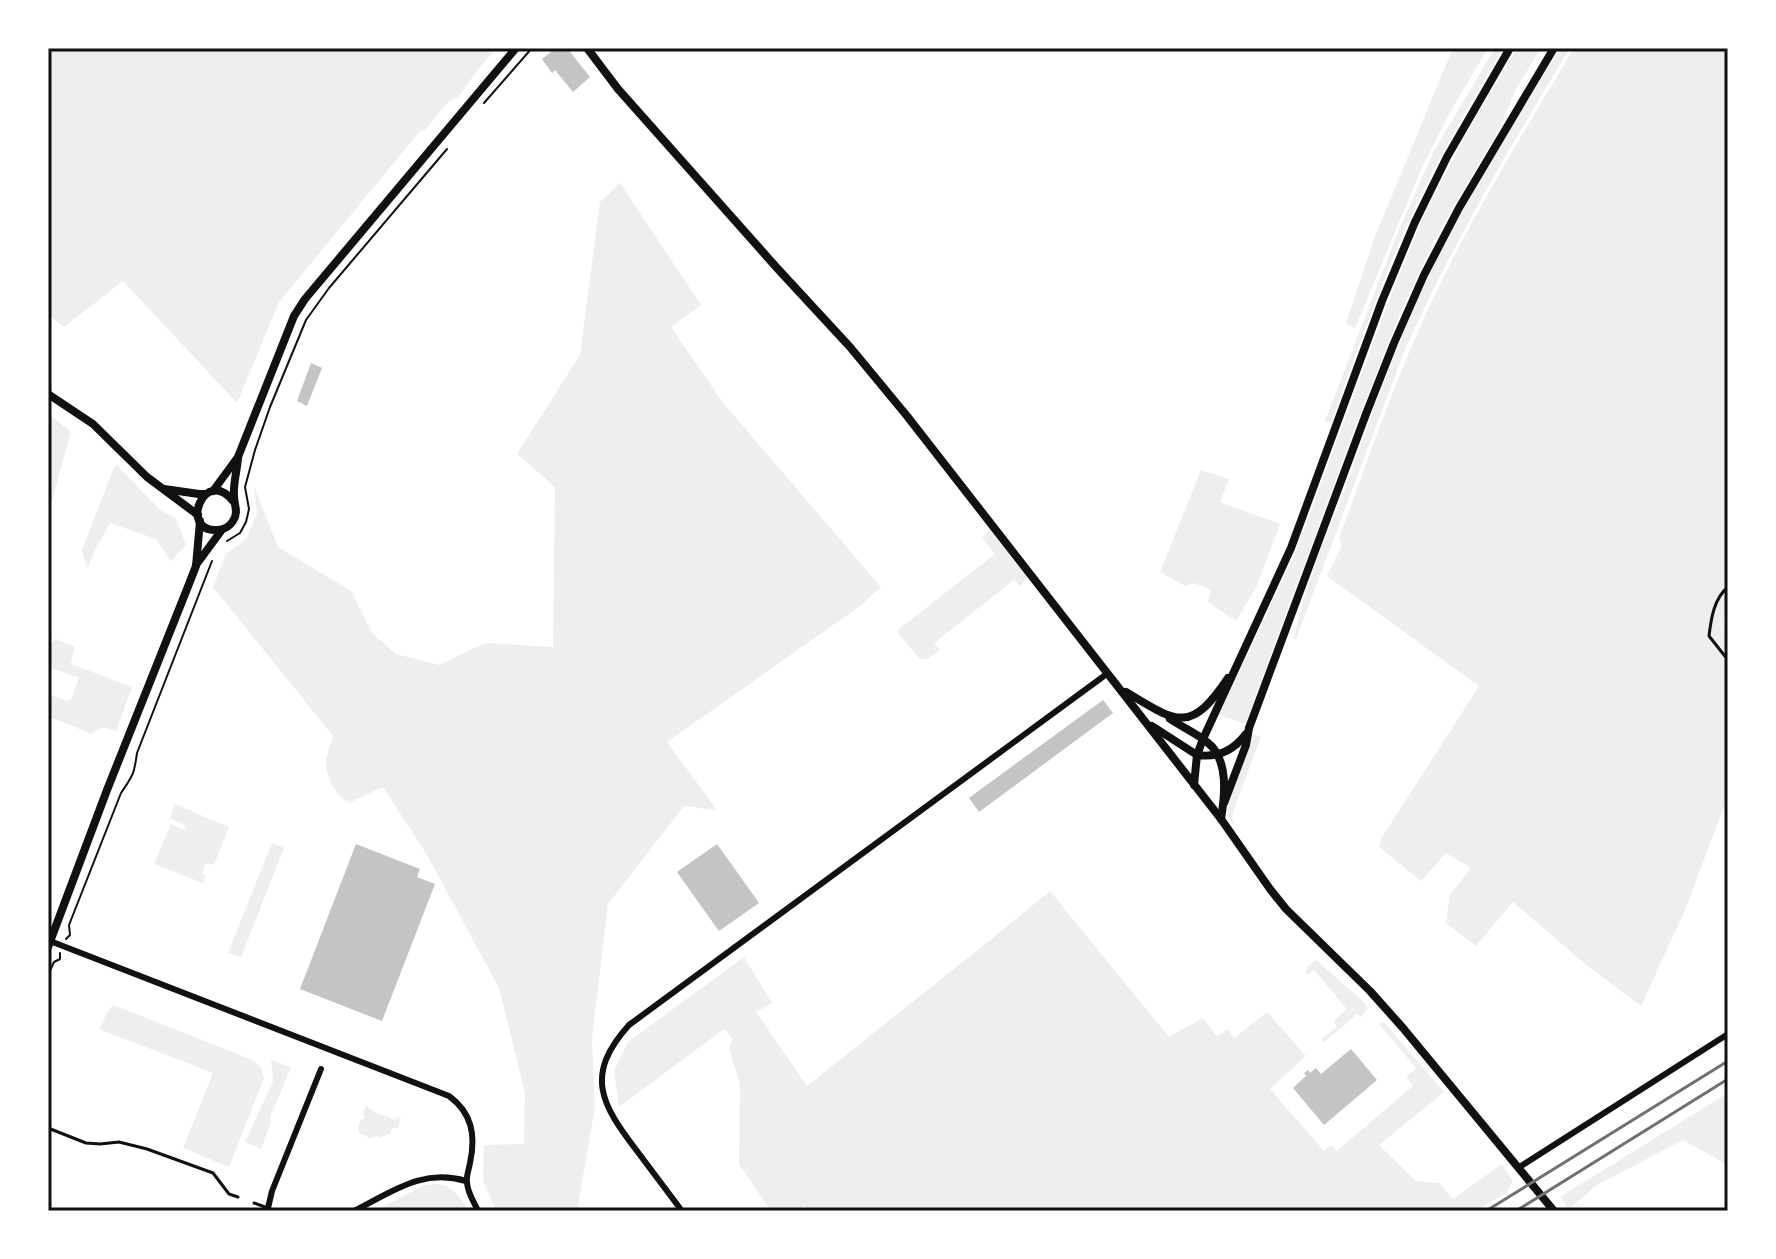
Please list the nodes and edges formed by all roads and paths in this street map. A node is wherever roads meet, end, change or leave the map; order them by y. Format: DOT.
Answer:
graph roads {
  1 [pos="516,48"];
  2 [pos="532,48"];
  3 [pos="587,48"];
  4 [pos="1510,48"];
  5 [pos="1554,48"];
  6 [pos="484,103"];
  7 [pos="447,149"];
  8 [pos="48,394"];
  9 [pos="238,457"];
  10 [pos="163,489"];
  11 [pos="210,492"];
  12 [pos="234,502"];
  13 [pos="199,518"];
  14 [pos="221,530"];
  15 [pos="223,543"];
  16 [pos="214,555"];
  17 [pos="196,566"];
  18 [pos="1728,587"];
  19 [pos="1728,660"];
  20 [pos="1235,667"];
  21 [pos="1108,673"];
  22 [pos="1120,688"];
  23 [pos="1166,716"];
  24 [pos="1146,722"];
  25 [pos="1249,730"];
  26 [pos="1203,739"];
  27 [pos="1197,755"];
  28 [pos="1220,755"];
  29 [pos="1193,785"];
  30 [pos="1224,803"];
  31 [pos="1221,819"];
  32 [pos="69,936"];
  33 [pos="49,944"];
  34 [pos="59,957"];
  35 [pos="48,975"];
  36 [pos="1728,1034"];
  37 [pos="321,1070"];
  38 [pos="48,1128"];
  39 [pos="1518,1168"];
  40 [pos="466,1181"];
  41 [pos="238,1197"];
  42 [pos="254,1203"];
  43 [pos="269,1209"];
  44 [pos="354,1211"];
  45 [pos="478,1211"];
  46 [pos="682,1211"];
  47 [pos="1554,1211"];
  1 -- 9 [label="street"];
  2 -- 6 [label="path"];
  3 -- 21 [label="street"];
  4 -- 20 [label="street"];
  5 -- 25 [label="street"];
  7 -- 15 [label="path"];
  8 -- 10 [label="street"];
  9 -- 11 [label="street"];
  9 -- 12 [label="street"];
  10 -- 11 [label="street"];
  10 -- 13 [label="street"];
  11 -- 12 [label="street"];
  11 -- 13 [label="street"];
  12 -- 14 [label="street"];
  13 -- 14 [label="street"];
  13 -- 17 [label="street"];
  14 -- 17 [label="street"];
  16 -- 32 [label="path"];
  17 -- 33 [label="street"];
  18 -- 19 [label="lane"];
  20 -- 23 [label="street"];
  20 -- 26 [label="street"];
  21 -- 22 [label="street"];
  21 -- 46 [label="street"];
  22 -- 23 [label="street"];
  22 -- 24 [label="street"];
  23 -- 26 [label="street"];
  24 -- 27 [label="street"];
  24 -- 29 [label="street"];
  25 -- 28 [label="street"];
  25 -- 30 [label="street"];
  26 -- 27 [label="street"];
  26 -- 28 [label="street"];
  27 -- 28 [label="street"];
  27 -- 29 [label="street"];
  28 -- 30 [label="street"];
  29 -- 31 [label="street"];
  30 -- 31 [label="street"];
  31 -- 39 [label="street"];
  33 -- 40 [label="street"];
  34 -- 35 [label="path"];
  36 -- 39 [label="street"];
  37 -- 43 [label="street"];
  38 -- 41 [label="lane"];
  39 -- 47 [label="street"];
  40 -- 44 [label="street"];
  40 -- 45 [label="street"];
  42 -- 43 [label="lane"];
}
